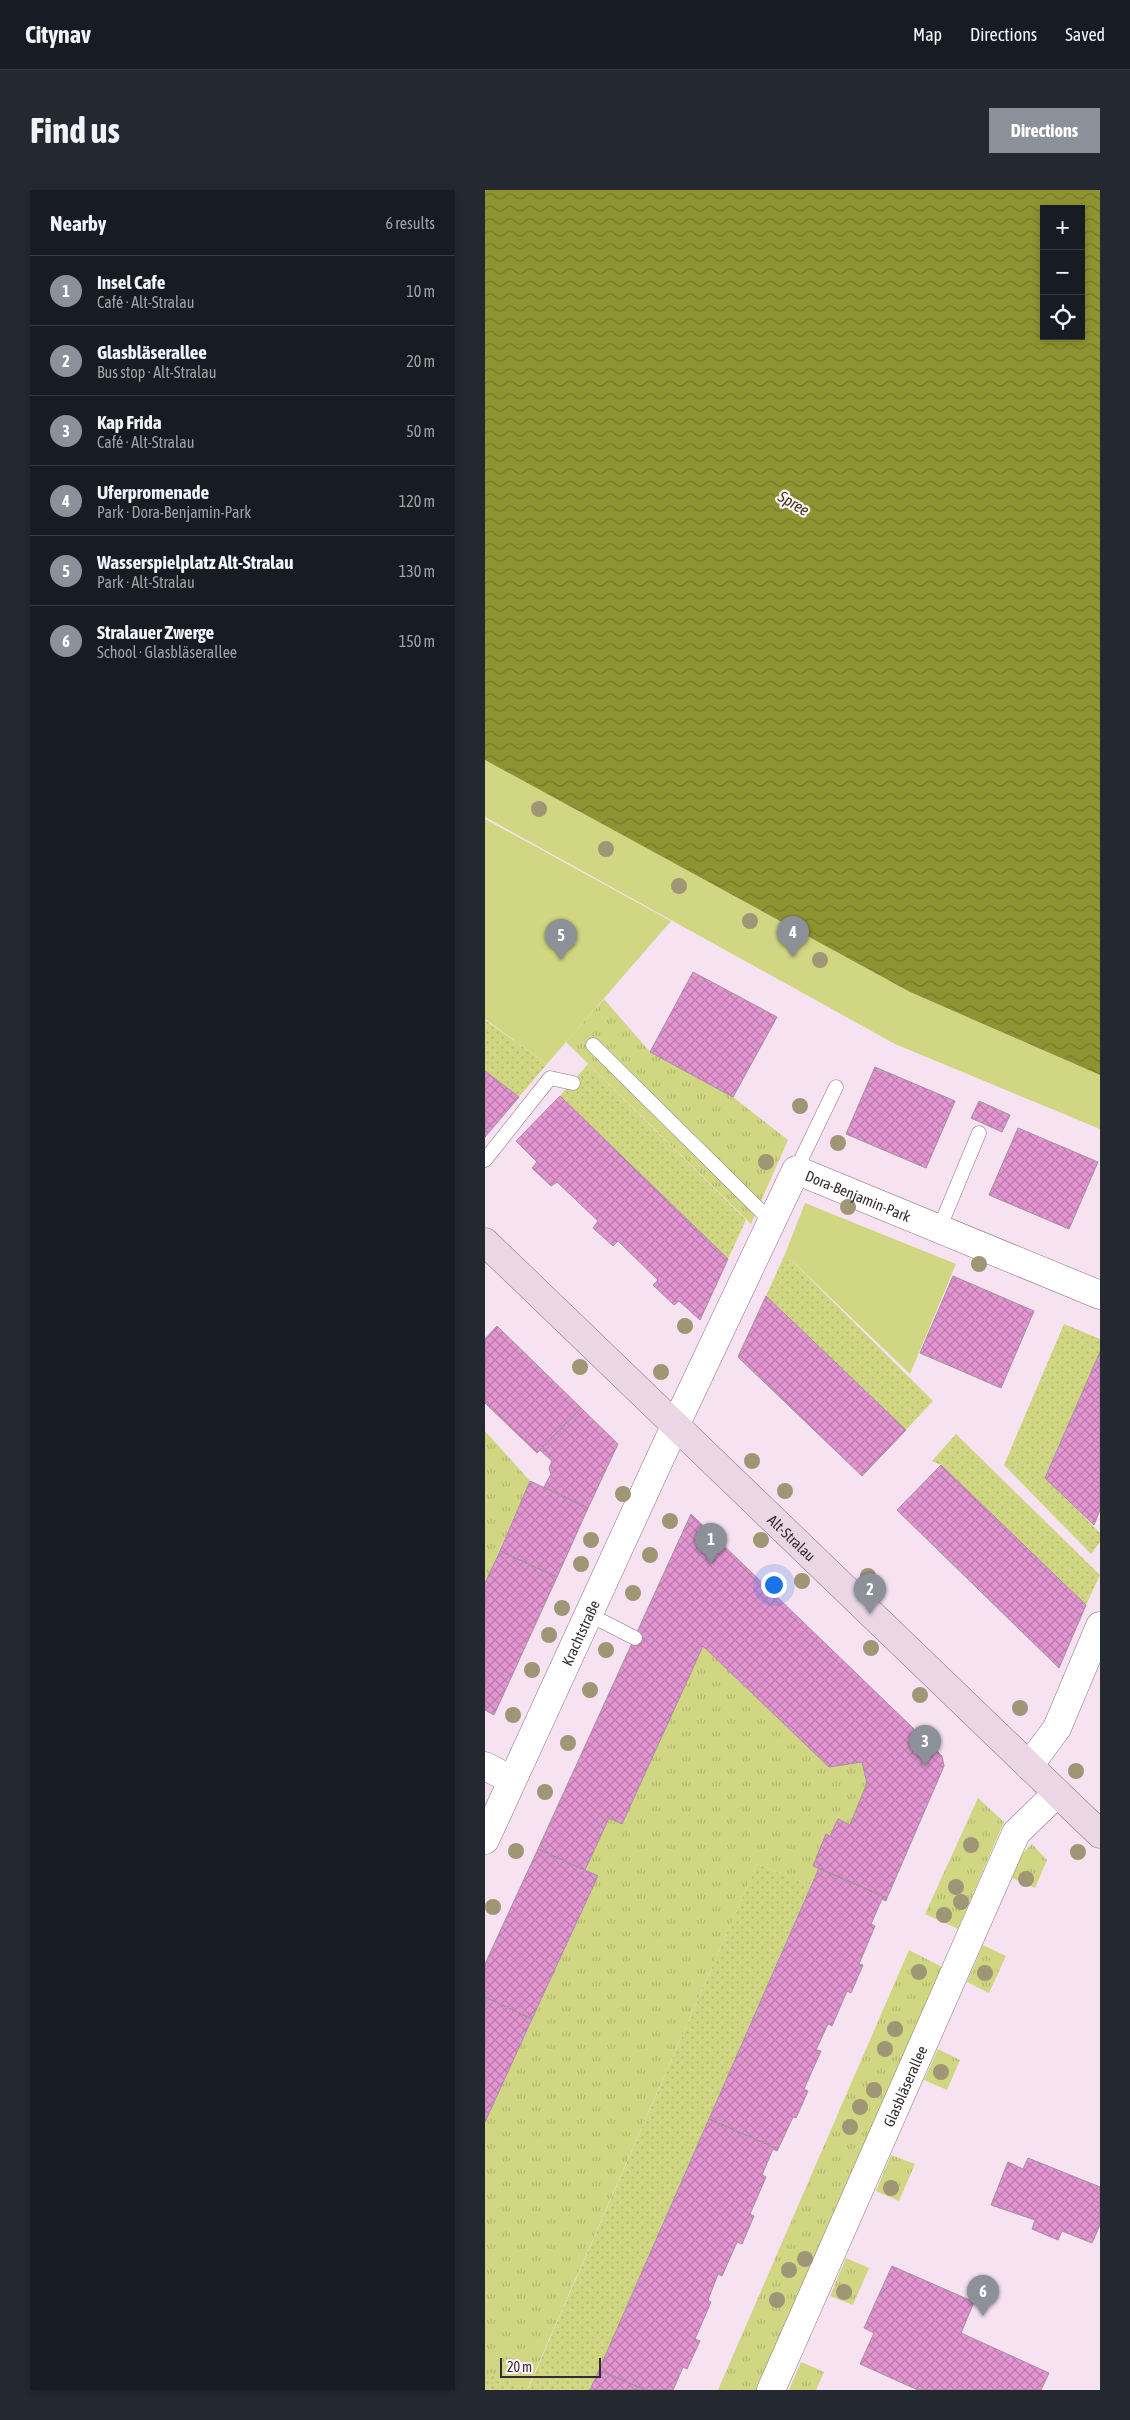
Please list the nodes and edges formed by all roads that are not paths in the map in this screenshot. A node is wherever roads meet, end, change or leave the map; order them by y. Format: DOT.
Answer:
graph roads {
  1 [pos="593,1045"];
  2 [pos="573,1083"];
  3 [pos="836,1087"];
  4 [pos="979,1133"];
  5 [pos="485,1160"];
  6 [pos="795,1170"];
  7 [pos="771,1221"];
  8 [pos="939,1229"];
  9 [pos="485,1242"];
  10 [pos="1100,1295"];
  11 [pos="675,1426"];
  12 [pos="588,1614"];
  13 [pos="1100,1626"];
  14 [pos="635,1638"];
  15 [pos="485,1766"];
  16 [pos="1029,1766"];
  17 [pos="512,1780"];
  18 [pos="1057,1793"];
  19 [pos="1100,1834"];
  20 [pos="485,1840"];
  21 [pos="771,2390"];
  1 -- 7 [label="lane"];
  2 -- 5 [label="lane"];
  3 -- 6 [label="lane"];
  4 -- 8 [label="lane"];
  6 -- 7 [label="street, Dora-Benjamin-Park"];
  6 -- 8 [label="street, Dora-Benjamin-Park"];
  7 -- 11 [label="street, Dora-Benjamin-Park"];
  8 -- 10 [label="street, Dora-Benjamin-Park"];
  9 -- 11 [label="street, Alt-Stralau"];
  11 -- 12 [label="street, Krachtstraße"];
  11 -- 16 [label="street, Alt-Stralau"];
  12 -- 14 [label="lane"];
  12 -- 17 [label="street, Krachtstraße"];
  13 -- 16 [label="street"];
  15 -- 17 [label="street"];
  16 -- 18 [label="street, Alt-Stralau"];
  17 -- 20 [label="street, Krachtstraße"];
  18 -- 19 [label="street, Alt-Stralau"];
  18 -- 21 [label="street, Glasbläserallee"];
}
